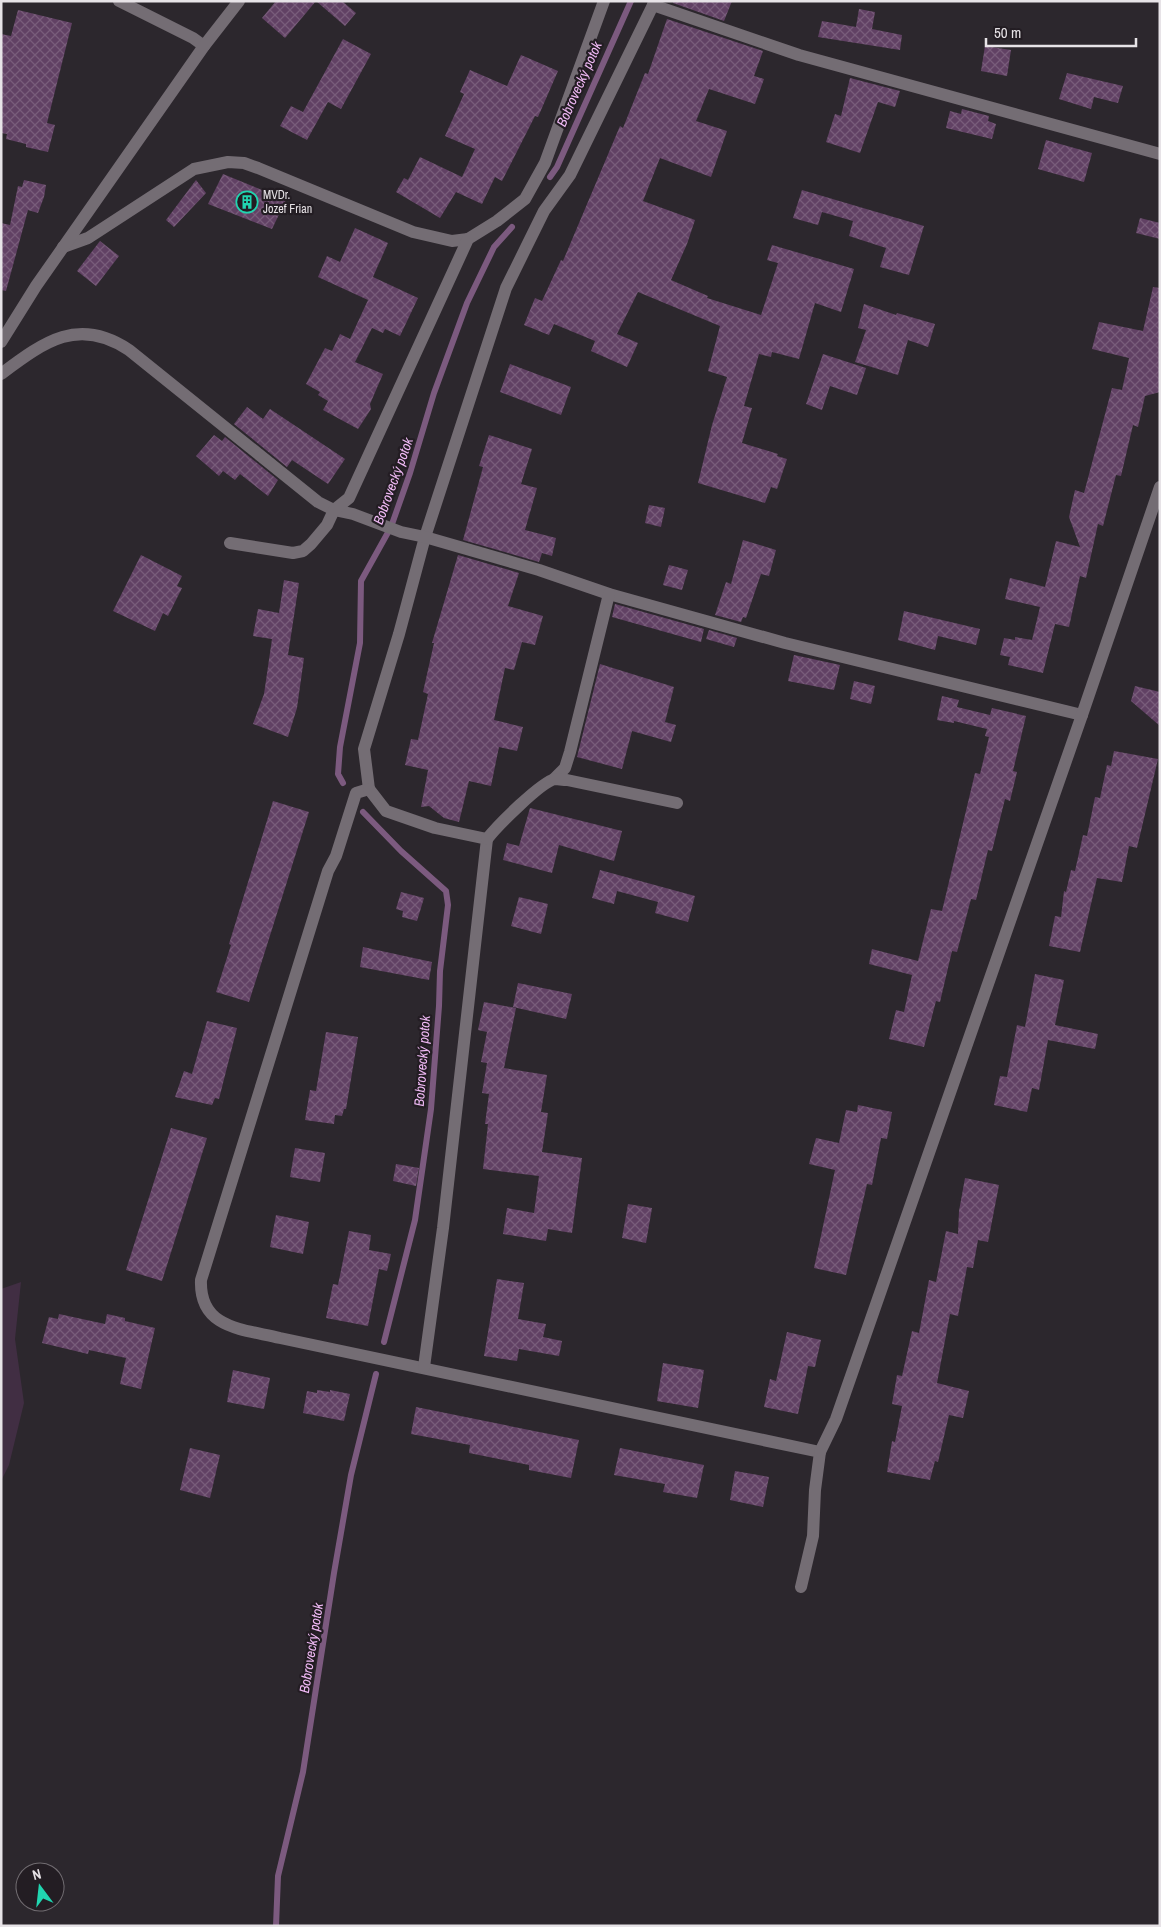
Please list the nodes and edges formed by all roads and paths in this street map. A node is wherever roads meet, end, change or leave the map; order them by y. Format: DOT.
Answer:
graph roads {
  1 [pos="119,1"];
  2 [pos="239,1"];
  3 [pos="604,1"];
  4 [pos="654,3"];
  5 [pos="204,46"];
  6 [pos="1160,154"];
  7 [pos="525,199"];
  8 [pos="544,211"];
  9 [pos="468,239"];
  10 [pos="63,247"];
  11 [pos="1,342"];
  12 [pos="1,374"];
  13 [pos="1160,487"];
  14 [pos="334,510"];
  15 [pos="425,537"];
  16 [pos="230,544"];
  17 [pos="609,594"];
  18 [pos="1082,715"];
  19 [pos="554,779"];
  20 [pos="369,789"];
  21 [pos="677,803"];
  22 [pos="487,839"];
  23 [pos="424,1368"];
  24 [pos="820,1452"];
  25 [pos="801,1587"];
  1 -- 5 [label="street"];
  2 -- 5 [label="street"];
  3 -- 7 [label="street"];
  4 -- 6 [label="street"];
  4 -- 8 [label="street"];
  5 -- 10 [label="street"];
  7 -- 8 [label="street"];
  7 -- 9 [label="street"];
  8 -- 15 [label="street"];
  9 -- 10 [label="street"];
  9 -- 14 [label="street"];
  10 -- 11 [label="street"];
  12 -- 14 [label="street"];
  13 -- 18 [label="street"];
  14 -- 15 [label="street"];
  14 -- 16 [label="street"];
  15 -- 17 [label="street"];
  15 -- 20 [label="street"];
  17 -- 18 [label="street"];
  17 -- 19 [label="street"];
  18 -- 24 [label="street"];
  19 -- 21 [label="street"];
  19 -- 22 [label="street"];
  20 -- 22 [label="street"];
  20 -- 23 [label="street"];
  22 -- 23 [label="street"];
  23 -- 24 [label="street"];
  24 -- 25 [label="street"];
}
